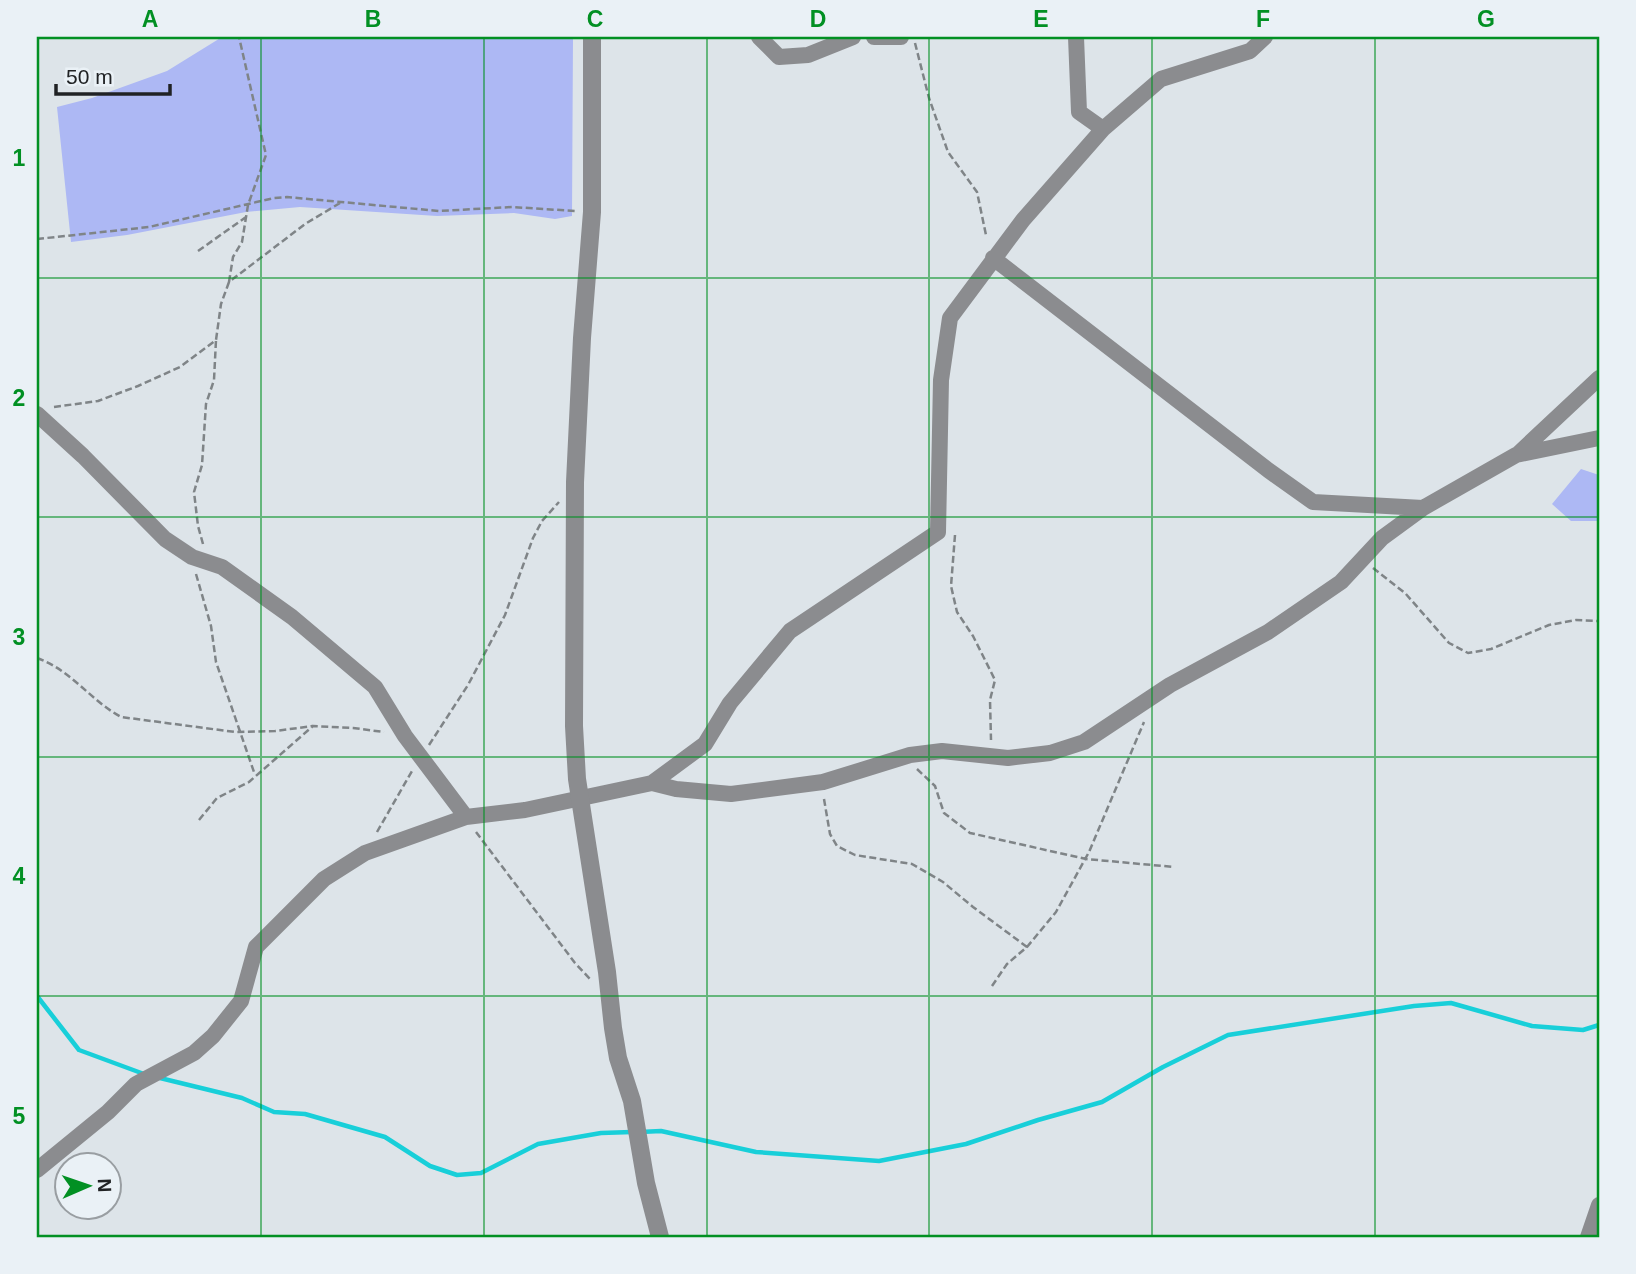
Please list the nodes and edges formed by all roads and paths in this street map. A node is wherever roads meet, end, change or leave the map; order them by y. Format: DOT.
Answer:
graph roads {
  1 [pos="239,37"];
  2 [pos="592,37"];
  3 [pos="759,37"];
  4 [pos="853,37"];
  5 [pos="874,37"];
  6 [pos="901,37"];
  7 [pos="914,37"];
  8 [pos="1076,37"];
  9 [pos="1265,37"];
  10 [pos="1103,129"];
  11 [pos="342,202"];
  12 [pos="248,205"];
  13 [pos="592,212"];
  14 [pos="246,217"];
  15 [pos="986,235"];
  16 [pos="37,239"];
  17 [pos="198,251"];
  18 [pos="993,258"];
  19 [pos="229,282"];
  20 [pos="216,340"];
  21 [pos="1599,378"];
  22 [pos="41,412"];
  23 [pos="1599,438"];
  24 [pos="1516,455"];
  25 [pos="575,482"];
  26 [pos="1423,508"];
  27 [pos="956,535"];
  28 [pos="192,557"];
  29 [pos="1363,559"];
  30 [pos="222,567"];
  31 [pos="1599,621"];
  32 [pos="37,658"];
  33 [pos="1145,720"];
  34 [pos="313,726"];
  35 [pos="240,732"];
  36 [pos="405,736"];
  37 [pos="422,755"];
  38 [pos="992,756"];
  39 [pos="899,758"];
  40 [pos="255,776"];
  41 [pos="823,782"];
  42 [pos="652,783"];
  43 [pos="581,798"];
  44 [pos="466,817"];
  45 [pos="199,820"];
  46 [pos="365,853"];
  47 [pos="1086,859"];
  48 [pos="1174,867"];
  49 [pos="1027,947"];
  50 [pos="992,986"];
  51 [pos="609,987"];
  52 [pos="37,1170"];
  53 [pos="1599,1205"];
  54 [pos="660,1237"];
  55 [pos="1588,1237"];
  1 -- 12 [label="path"];
  2 -- 13 [label="street"];
  3 -- 4 [label="street"];
  5 -- 6 [label="street"];
  7 -- 15 [label="path"];
  8 -- 10 [label="street"];
  9 -- 10 [label="street"];
  10 -- 18 [label="street"];
  11 -- 12 [label="path"];
  11 -- 13 [label="path"];
  11 -- 19 [label="path"];
  12 -- 14 [label="path"];
  12 -- 16 [label="path"];
  13 -- 25 [label="street"];
  14 -- 17 [label="path"];
  14 -- 19 [label="path"];
  18 -- 26 [label="street"];
  18 -- 42 [label="street"];
  19 -- 20 [label="path"];
  20 -- 22 [label="path"];
  20 -- 30 [label="path"];
  21 -- 24 [label="street"];
  22 -- 28 [label="street"];
  23 -- 24 [label="street"];
  24 -- 26 [label="street"];
  25 -- 37 [label="path"];
  25 -- 43 [label="street"];
  26 -- 29 [label="street"];
  27 -- 38 [label="path"];
  28 -- 30 [label="street"];
  28 -- 35 [label="path"];
  29 -- 31 [label="path"];
  29 -- 38 [label="street"];
  30 -- 36 [label="street"];
  32 -- 35 [label="path"];
  33 -- 47 [label="path"];
  34 -- 35 [label="path"];
  34 -- 36 [label="path"];
  34 -- 40 [label="path"];
  35 -- 40 [label="path"];
  36 -- 37 [label="street"];
  37 -- 44 [label="street"];
  37 -- 46 [label="path"];
  38 -- 39 [label="street"];
  39 -- 41 [label="street"];
  39 -- 47 [label="path"];
  40 -- 45 [label="path"];
  41 -- 42 [label="street"];
  41 -- 49 [label="path"];
  42 -- 43 [label="street"];
  43 -- 44 [label="street"];
  43 -- 51 [label="street"];
  44 -- 46 [label="street"];
  44 -- 51 [label="path"];
  46 -- 52 [label="street"];
  47 -- 48 [label="path"];
  47 -- 49 [label="path"];
  49 -- 50 [label="path"];
  51 -- 54 [label="street"];
  53 -- 55 [label="street"];
}
